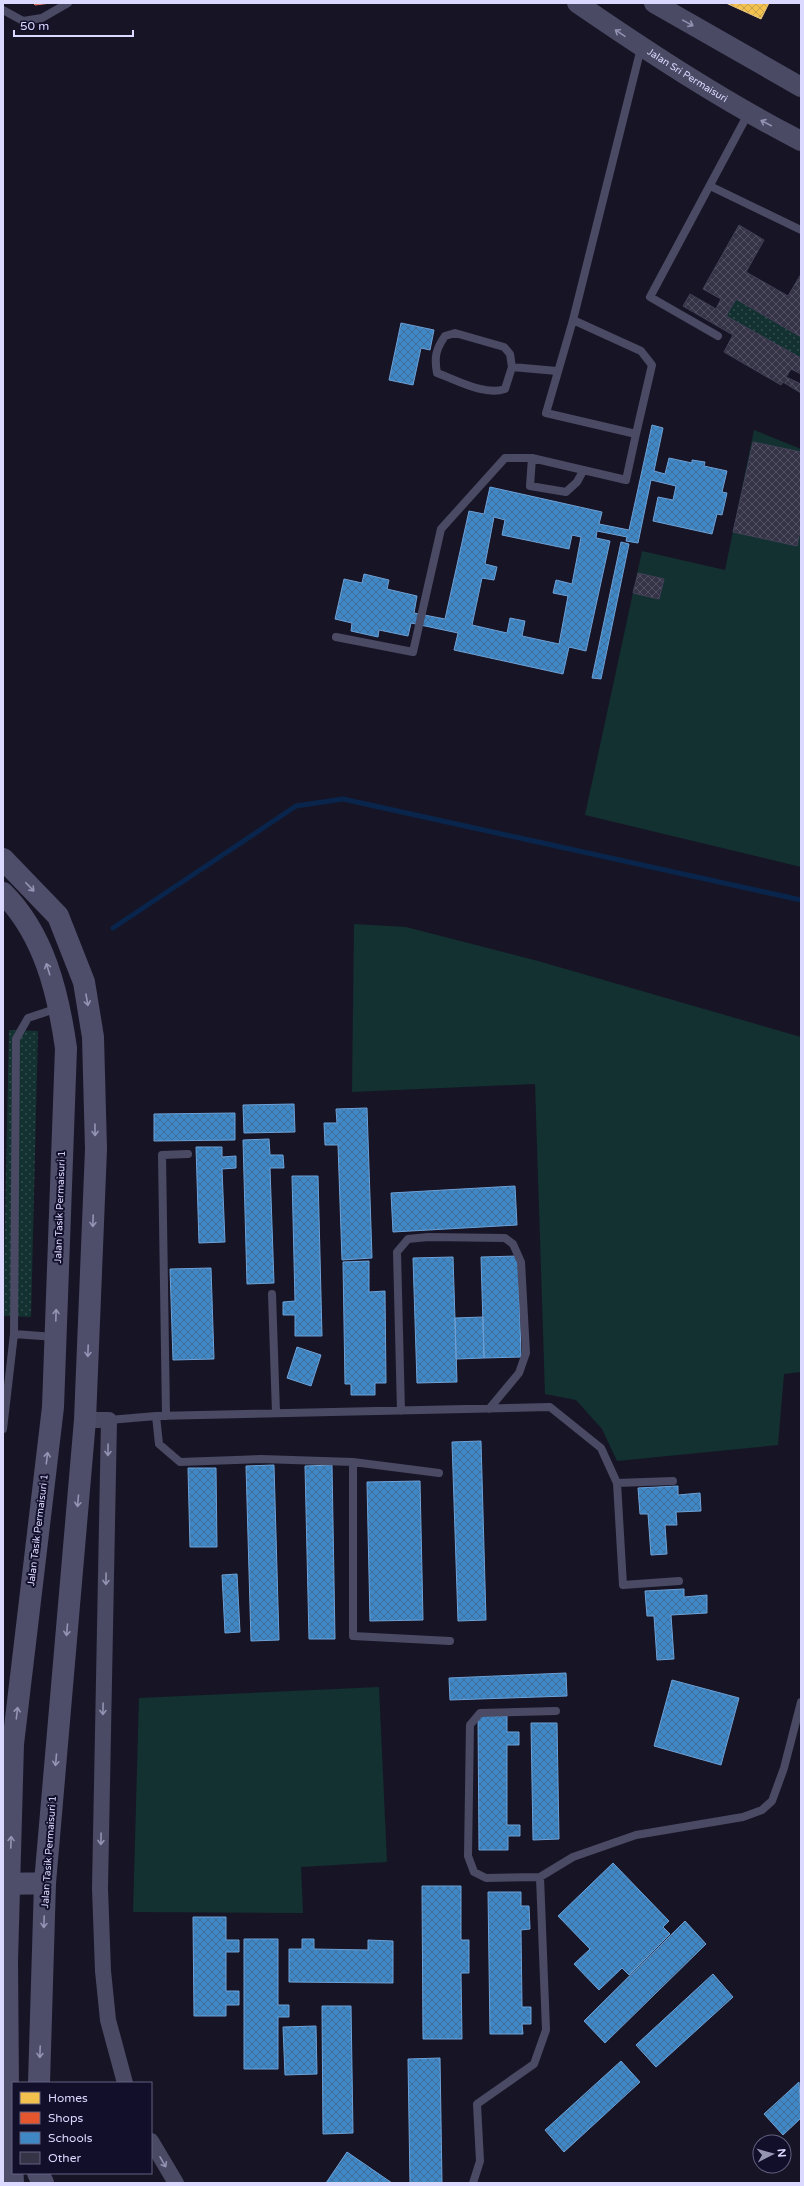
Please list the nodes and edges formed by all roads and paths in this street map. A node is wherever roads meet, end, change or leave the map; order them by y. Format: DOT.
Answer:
graph roads {
  1 [pos="68,3"];
  2 [pos="577,3"];
  3 [pos="664,6"];
  4 [pos="3,10"];
  5 [pos="641,47"];
  6 [pos="797,82"];
  7 [pos="748,114"];
  8 [pos="801,142"];
  9 [pos="710,186"];
  10 [pos="801,230"];
  11 [pos="573,320"];
  12 [pos="718,336"];
  13 [pos="512,367"];
  14 [pos="557,371"];
  15 [pos="636,434"];
  16 [pos="532,458"];
  17 [pos="583,471"];
  18 [pos="336,637"];
  19 [pos="3,859"];
  20 [pos="6,897"];
  21 [pos="60,1008"];
  22 [pos="188,1154"];
  23 [pos="61,1180"];
  24 [pos="94,1182"];
  25 [pos="272,1294"];
  26 [pos="14,1334"];
  27 [pos="55,1338"];
  28 [pos="489,1409"];
  29 [pos="401,1411"];
  30 [pos="276,1413"];
  31 [pos="156,1416"];
  32 [pos="166,1416"];
  33 [pos="85,1420"];
  34 [pos="109,1420"];
  35 [pos="3,1429"];
  36 [pos="353,1462"];
  37 [pos="439,1473"];
  38 [pos="673,1481"];
  39 [pos="617,1484"];
  40 [pos="679,1581"];
  41 [pos="450,1641"];
  42 [pos="801,1702"];
  43 [pos="556,1711"];
  44 [pos="8,1743"];
  45 [pos="540,1876"];
  46 [pos="45,1883"];
  47 [pos="9,1884"];
  48 [pos="6,2060"];
  49 [pos="39,2082"];
  50 [pos="125,2082"];
  51 [pos="8,2091"];
  52 [pos="152,2143"];
  53 [pos="3,2159"];
  54 [pos="12,2165"];
  55 [pos="38,2174"];
  56 [pos="43,2183"];
  57 [pos="176,2183"];
  58 [pos="473,2183"];
  1 -- 4 [label="lane"];
  5 -- 2 [label="street, Jalan Sri Permaisuri, one-way"];
  3 -- 6 [label="street, one-way"];
  5 -- 7 [label="street, Jalan Sri Permaisuri"];
  5 -- 11 [label="lane"];
  8 -- 7 [label="street, Jalan Sri Permaisuri, one-way"];
  7 -- 9 [label="lane"];
  9 -- 10 [label="lane"];
  9 -- 12 [label="lane"];
  11 -- 14 [label="lane"];
  11 -- 15 [label="lane"];
  13 -- 13 [label="lane"];
  13 -- 14 [label="lane"];
  14 -- 15 [label="lane"];
  15 -- 17 [label="lane"];
  16 -- 17 [label="lane"];
  16 -- 17 [label="lane"];
  16 -- 18 [label="lane"];
  19 -- 24 [label="main road, Jalan Tasik Permaisuri 1, one-way"];
  21 -- 20 [label="main road, Jalan Tasik Permaisuri 1, one-way"];
  21 -- 23 [label="main road, Jalan Tasik Permaisuri 1"];
  21 -- 26 [label="lane"];
  22 -- 32 [label="lane"];
  23 -- 24 [label="main road"];
  27 -- 23 [label="main road, Jalan Tasik Permaisuri 1, one-way"];
  24 -- 33 [label="main road, Jalan Tasik Permaisuri 1, one-way"];
  25 -- 30 [label="lane"];
  26 -- 27 [label="lane"];
  26 -- 35 [label="lane"];
  44 -- 27 [label="main road, Jalan Tasik Permaisuri 1, one-way"];
  28 -- 29 [label="lane"];
  28 -- 29 [label="lane"];
  28 -- 39 [label="lane"];
  29 -- 30 [label="lane"];
  30 -- 32 [label="lane"];
  31 -- 32 [label="lane"];
  31 -- 34 [label="lane"];
  31 -- 36 [label="lane"];
  33 -- 34 [label="street"];
  33 -- 46 [label="main road, Jalan Tasik Permaisuri 1, one-way"];
  34 -- 50 [label="street, one-way"];
  36 -- 37 [label="lane"];
  36 -- 41 [label="lane"];
  38 -- 39 [label="lane"];
  39 -- 40 [label="lane"];
  42 -- 45 [label="lane"];
  43 -- 45 [label="lane"];
  47 -- 44 [label="main road, Jalan Tasik Permaisuri 1, one-way"];
  45 -- 58 [label="lane"];
  46 -- 47 [label="main road"];
  46 -- 49 [label="main road, Jalan Tasik Permaisuri 1, one-way"];
  47 -- 48 [label="main road, Jalan Tasik Permaisuri 1"];
  48 -- 51 [label="main road, Jalan Tasik Permaisuri 1"];
  51 -- 53 [label="main road"];
  51 -- 54 [label="main road, Jalan Tasik Permaisuri 1"];
  52 -- 57 [label="street, one-way"];
  55 -- 56 [label="main road"];
}
